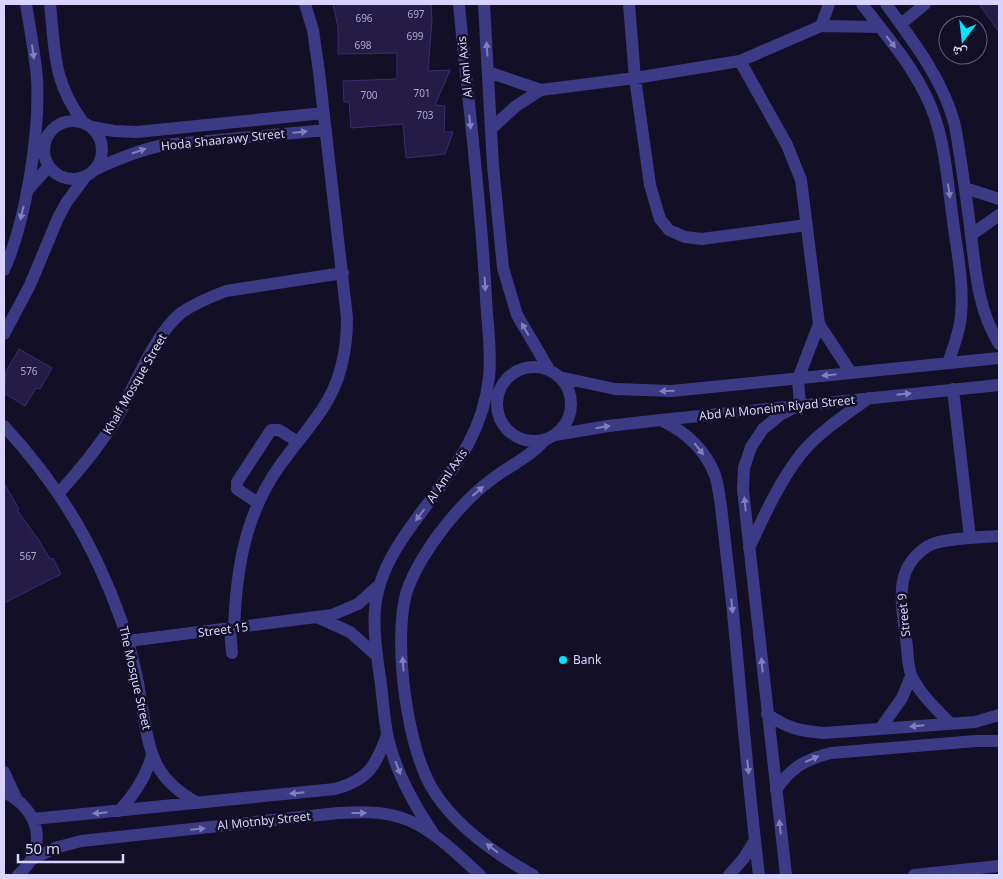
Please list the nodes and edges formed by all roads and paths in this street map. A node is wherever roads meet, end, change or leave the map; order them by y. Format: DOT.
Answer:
graph roads {
  1 [pos="26,4"];
  2 [pos="50,4"];
  3 [pos="305,4"];
  4 [pos="459,4"];
  5 [pos="484,4"];
  6 [pos="629,4"];
  7 [pos="829,4"];
  8 [pos="862,4"];
  9 [pos="886,4"];
  10 [pos="925,4"];
  11 [pos="900,24"];
  12 [pos="821,26"];
  13 [pos="880,27"];
  14 [pos="740,61"];
  15 [pos="928,64"];
  16 [pos="913,71"];
  17 [pos="488,72"];
  18 [pos="635,78"];
  19 [pos="541,90"];
  20 [pos="324,113"];
  21 [pos="87,125"];
  22 [pos="36,128"];
  23 [pos="492,128"];
  24 [pos="326,130"];
  25 [pos="45,142"];
  26 [pos="49,166"];
  27 [pos="90,173"];
  28 [pos="965,188"];
  29 [pos="26,191"];
  30 [pos="999,199"];
  31 [pos="999,215"];
  32 [pos="808,225"];
  33 [pos="971,235"];
  34 [pos="4,270"];
  35 [pos="343,273"];
  36 [pos="975,276"];
  37 [pos="961,277"];
  38 [pos="819,324"];
  39 [pos="4,334"];
  40 [pos="999,344"];
  41 [pos="999,358"];
  42 [pos="948,363"];
  43 [pos="851,373"];
  44 [pos="554,374"];
  45 [pos="489,377"];
  46 [pos="798,379"];
  47 [pos="999,385"];
  48 [pos="953,390"];
  49 [pos="869,398"];
  50 [pos="497,402"];
  51 [pos="800,405"];
  52 [pos="661,420"];
  53 [pos="479,422"];
  54 [pos="4,426"];
  55 [pos="550,437"];
  56 [pos="298,442"];
  57 [pos="58,494"];
  58 [pos="258,503"];
  59 [pos="999,536"];
  60 [pos="970,538"];
  61 [pos="749,548"];
  62 [pos="752,582"];
  63 [pos="730,585"];
  64 [pos="378,586"];
  65 [pos="319,618"];
  66 [pos="232,629"];
  67 [pos="128,642"];
  68 [pos="232,653"];
  69 [pos="376,655"];
  70 [pos="911,676"];
  71 [pos="405,687"];
  72 [pos="382,691"];
  73 [pos="767,714"];
  74 [pos="999,715"];
  75 [pos="976,722"];
  76 [pos="951,724"];
  77 [pos="880,729"];
  78 [pos="838,733"];
  79 [pos="387,735"];
  80 [pos="976,740"];
  81 [pos="999,741"];
  82 [pos="839,752"];
  83 [pos="152,755"];
  84 [pos="4,772"];
  85 [pos="335,789"];
  86 [pos="776,790"];
  87 [pos="4,792"];
  88 [pos="16,798"];
  89 [pos="198,803"];
  90 [pos="119,811"];
  91 [pos="338,813"];
  92 [pos="33,820"];
  93 [pos="435,836"];
  94 [pos="755,840"];
  95 [pos="31,860"];
  96 [pos="998,870"];
  97 [pos="788,873"];
  98 [pos="18,875"];
  99 [pos="480,875"];
  100 [pos="533,875"];
  101 [pos="729,875"];
  102 [pos="759,875"];
  103 [pos="914,875"];
  1 -- 22 [label="street, one-way"];
  2 -- 21 [label="street"];
  3 -- 20 [label="street"];
  4 -- 45 [label="street, Al Aml Axis, one-way"];
  17 -- 5 [label="street, Al Aml Axis, one-way"];
  6 -- 18 [label="street"];
  7 -- 12 [label="street"];
  8 -- 13 [label="street"];
  9 -- 11 [label="street"];
  10 -- 11 [label="street"];
  11 -- 15 [label="street"];
  12 -- 13 [label="street"];
  12 -- 14 [label="street"];
  13 -- 16 [label="street, one-way"];
  14 -- 18 [label="street"];
  14 -- 32 [label="street"];
  15 -- 16 [label="street"];
  15 -- 28 [label="street"];
  16 -- 37 [label="street, one-way"];
  17 -- 19 [label="street"];
  17 -- 23 [label="street, Al Aml Axis"];
  18 -- 19 [label="street"];
  18 -- 32 [label="street"];
  19 -- 23 [label="street"];
  20 -- 21 [label="street, Hoda Shaarawy Street"];
  20 -- 24 [label="street"];
  21 -- 25 [label="street"];
  21 -- 27 [label="street"];
  22 -- 25 [label="street"];
  22 -- 29 [label="street"];
  44 -- 23 [label="street, Al Aml Axis, one-way"];
  27 -- 24 [label="street, Hoda Shaarawy Street, one-way"];
  24 -- 35 [label="street"];
  25 -- 26 [label="street"];
  26 -- 27 [label="street"];
  26 -- 29 [label="street"];
  27 -- 39 [label="street, Hoda Shaarawy Street"];
  28 -- 30 [label="street"];
  28 -- 33 [label="street"];
  29 -- 34 [label="street, one-way"];
  31 -- 33 [label="street"];
  32 -- 38 [label="street"];
  33 -- 36 [label="street"];
  35 -- 56 [label="street"];
  35 -- 57 [label="street, Khalf Mosque Street"];
  36 -- 37 [label="street"];
  36 -- 40 [label="street"];
  37 -- 42 [label="street"];
  38 -- 43 [label="street"];
  38 -- 46 [label="street"];
  41 -- 42 [label="street"];
  42 -- 43 [label="street"];
  43 -- 46 [label="street, one-way"];
  46 -- 44 [label="street, one-way"];
  44 -- 50 [label="street"];
  44 -- 55 [label="street"];
  45 -- 50 [label="street"];
  45 -- 53 [label="street, Al Aml Axis"];
  46 -- 51 [label="street"];
  47 -- 48 [label="street, Abd Al Moneim Riyad Street"];
  49 -- 48 [label="street, Abd Al Moneim Riyad Street, one-way"];
  48 -- 60 [label="street"];
  49 -- 51 [label="street, Abd Al Moneim Riyad Street"];
  49 -- 61 [label="street"];
  50 -- 53 [label="street"];
  50 -- 55 [label="street"];
  51 -- 52 [label="street, Abd Al Moneim Riyad Street"];
  61 -- 51 [label="street, one-way"];
  55 -- 52 [label="street, Abd Al Moneim Riyad Street, one-way"];
  52 -- 63 [label="street, one-way"];
  53 -- 64 [label="street, Al Aml Axis, one-way"];
  54 -- 57 [label="street, The Mosque Street"];
  71 -- 55 [label="street, one-way"];
  56 -- 58 [label="street"];
  56 -- 58 [label="street"];
  57 -- 67 [label="street, The Mosque Street"];
  58 -- 66 [label="street"];
  59 -- 60 [label="street, Street 9"];
  60 -- 70 [label="street, Street 9"];
  61 -- 62 [label="street"];
  62 -- 63 [label="street"];
  73 -- 62 [label="street, one-way"];
  63 -- 94 [label="street, one-way"];
  64 -- 65 [label="street, Street 15"];
  64 -- 69 [label="street, Al Aml Axis"];
  65 -- 66 [label="street, Street 15"];
  65 -- 69 [label="street"];
  66 -- 67 [label="street, Street 15"];
  66 -- 68 [label="street"];
  67 -- 83 [label="street, The Mosque Street"];
  69 -- 72 [label="street, Al Aml Axis"];
  70 -- 76 [label="street, Street 9"];
  70 -- 77 [label="street"];
  71 -- 72 [label="street"];
  100 -- 71 [label="street, one-way"];
  72 -- 79 [label="street, Al Aml Axis"];
  73 -- 78 [label="street"];
  73 -- 86 [label="street"];
  74 -- 75 [label="street"];
  75 -- 76 [label="street"];
  75 -- 80 [label="street"];
  76 -- 77 [label="street, one-way"];
  77 -- 78 [label="street"];
  78 -- 82 [label="street"];
  79 -- 85 [label="street, Al Motnby Street"];
  79 -- 93 [label="street, Al Aml Axis, one-way"];
  80 -- 81 [label="street"];
  80 -- 82 [label="street"];
  86 -- 82 [label="street, one-way"];
  83 -- 89 [label="street, The Mosque Street"];
  83 -- 90 [label="street"];
  84 -- 88 [label="street"];
  85 -- 89 [label="street, Al Motnby Street, one-way"];
  85 -- 91 [label="street"];
  97 -- 86 [label="street, one-way"];
  87 -- 88 [label="street"];
  88 -- 92 [label="street"];
  89 -- 90 [label="street, Al Motnby Street"];
  90 -- 92 [label="street, Al Motnby Street, one-way"];
  91 -- 93 [label="street, Al Motnby Street, one-way"];
  95 -- 91 [label="street, Al Motnby Street, one-way"];
  92 -- 95 [label="street"];
  93 -- 99 [label="street, Al Motnby Street"];
  94 -- 101 [label="street"];
  94 -- 102 [label="street"];
  95 -- 98 [label="street"];
  96 -- 103 [label="street"];
}
